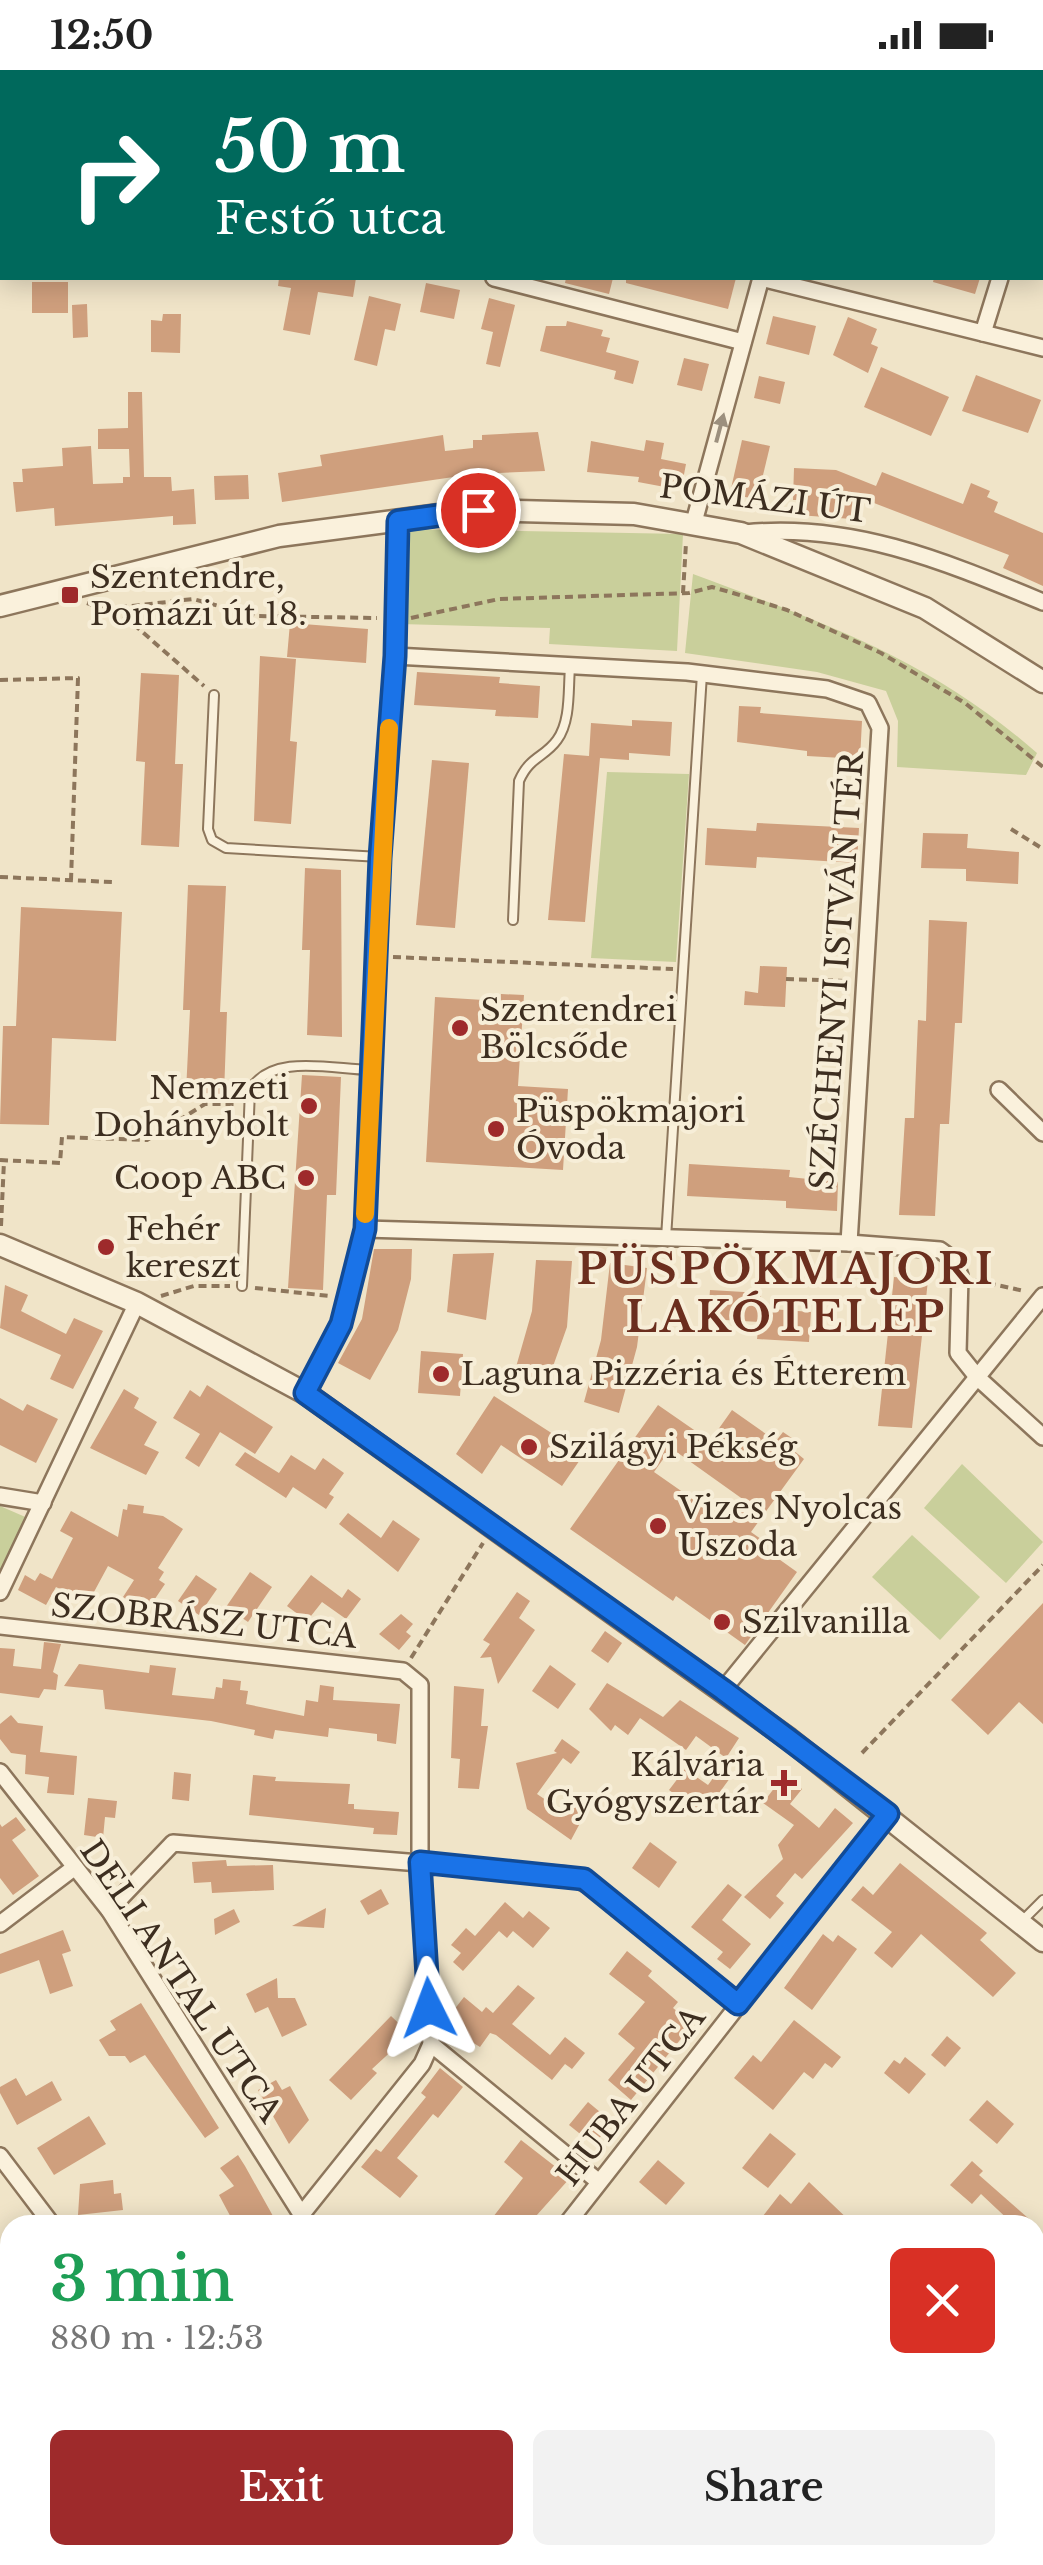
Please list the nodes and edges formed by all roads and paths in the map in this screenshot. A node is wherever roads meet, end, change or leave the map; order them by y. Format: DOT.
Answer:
graph roads {
  1 [pos="502,280"];
  2 [pos="760,280"];
  3 [pos="769,280"];
  4 [pos="999,280"];
  5 [pos="983,333"];
  6 [pos="743,342"];
  7 [pos="1043,348"];
  8 [pos="398,521"];
  9 [pos="690,527"];
  10 [pos="740,533"];
  11 [pos="78,586"];
  12 [pos="683,593"];
  13 [pos="1043,602"];
  14 [pos="0,606"];
  15 [pos="106,609"];
  16 [pos="377,618"];
  17 [pos="396,620"];
  18 [pos="395,656"];
  19 [pos="570,668"];
  20 [pos="702,674"];
  21 [pos="0,680"];
  22 [pos="1043,682"];
  23 [pos="214,695"];
  24 [pos="1043,767"];
  25 [pos="1011,830"];
  26 [pos="1043,849"];
  27 [pos="380,858"];
  28 [pos="0,878"];
  29 [pos="71,880"];
  30 [pos="112,882"];
  31 [pos="513,920"];
  32 [pos="375,956"];
  33 [pos="683,970"];
  34 [pos="786,979"];
  35 [pos="864,981"];
  36 [pos="369,1070"];
  37 [pos="998,1090"];
  38 [pos="250,1104"];
  39 [pos="1043,1132"];
  40 [pos="2,1160"];
  41 [pos="0,1227"];
  42 [pos="365,1229"];
  43 [pos="666,1238"];
  44 [pos="849,1243"];
  45 [pos="0,1245"];
  46 [pos="960,1276"];
  47 [pos="242,1286"];
  48 [pos="1035,1294"];
  49 [pos="348,1298"];
  50 [pos="138,1303"];
  51 [pos="978,1378"];
  52 [pos="305,1393"];
  53 [pos="1043,1438"];
  54 [pos="0,1496"];
  55 [pos="43,1503"];
  56 [pos="494,1527"];
  57 [pos="1043,1565"];
  58 [pos="0,1592"];
  59 [pos="0,1626"];
  60 [pos="403,1670"];
  61 [pos="723,1690"];
  62 [pos="862,1753"];
  63 [pos="0,1772"];
  64 [pos="888,1814"];
  65 [pos="420,1862"];
  66 [pos="75,1867"];
  67 [pos="1043,1900"];
  68 [pos="109,1910"];
  69 [pos="1021,1922"];
  70 [pos="0,1924"];
  71 [pos="1043,1942"];
  72 [pos="738,2004"];
  73 [pos="431,2044"];
  74 [pos="0,2156"];
  75 [pos="599,2182"];
  76 [pos="45,2215"];
  77 [pos="302,2215"];
  78 [pos="309,2215"];
  79 [pos="574,2215"];
  1 -- 6 [label="street"];
  2 -- 6 [label="street"];
  3 -- 5 [label="street"];
  4 -- 5 [label="street"];
  5 -- 7 [label="street"];
  9 -- 6 [label="street, one-way"];
  8 -- 9 [label="street, POMÁZI ÚT"];
  8 -- 11 [label="street, POMÁZI ÚT"];
  8 -- 17 [label="street"];
  9 -- 10 [label="street, POMÁZI ÚT"];
  9 -- 12 [label="path"];
  10 -- 13 [label="street, POMÁZI ÚT"];
  10 -- 22 [label="street"];
  11 -- 14 [label="street, POMÁZI ÚT"];
  11 -- 15 [label="path"];
  12 -- 17 [label="path"];
  12 -- 24 [label="path"];
  15 -- 16 [label="path"];
  15 -- 23 [label="path"];
  17 -- 18 [label="street"];
  18 -- 19 [label="street, SZÉCHENYI ISTVÁN TÉR"];
  18 -- 27 [label="street"];
  19 -- 20 [label="street, SZÉCHENYI ISTVÁN TÉR"];
  19 -- 31 [label="lane"];
  20 -- 33 [label="lane"];
  20 -- 35 [label="street, SZÉCHENYI ISTVÁN TÉR"];
  21 -- 29 [label="path"];
  23 -- 27 [label="lane"];
  25 -- 26 [label="path"];
  27 -- 32 [label="street"];
  28 -- 29 [label="path"];
  29 -- 30 [label="path"];
  32 -- 33 [label="path"];
  32 -- 36 [label="street"];
  33 -- 43 [label="lane"];
  34 -- 35 [label="path"];
  35 -- 44 [label="street, SZÉCHENYI ISTVÁN TÉR"];
  36 -- 38 [label="lane"];
  36 -- 42 [label="street"];
  37 -- 39 [label="street"];
  38 -- 40 [label="path"];
  38 -- 47 [label="lane"];
  40 -- 41 [label="path"];
  42 -- 43 [label="street"];
  42 -- 49 [label="street"];
  43 -- 44 [label="street"];
  44 -- 46 [label="street"];
  45 -- 50 [label="street"];
  46 -- 48 [label="path"];
  46 -- 51 [label="street"];
  47 -- 49 [label="path"];
  47 -- 50 [label="path"];
  48 -- 51 [label="street"];
  49 -- 52 [label="street"];
  50 -- 52 [label="street"];
  50 -- 55 [label="street"];
  51 -- 53 [label="street"];
  51 -- 61 [label="street"];
  52 -- 56 [label="street"];
  54 -- 55 [label="street"];
  55 -- 58 [label="street"];
  56 -- 60 [label="path"];
  56 -- 61 [label="street"];
  57 -- 62 [label="path"];
  59 -- 60 [label="street, SZOBRÁSZ UTCA"];
  60 -- 65 [label="street"];
  61 -- 64 [label="street"];
  63 -- 66 [label="street, DELI ANTAL UTCA"];
  64 -- 69 [label="street"];
  64 -- 72 [label="street, HUBA UTCA"];
  65 -- 68 [label="street"];
  65 -- 72 [label="street"];
  65 -- 73 [label="street"];
  66 -- 68 [label="street, DELI ANTAL UTCA"];
  66 -- 70 [label="street"];
  67 -- 69 [label="lane"];
  68 -- 77 [label="street, DELI ANTAL UTCA"];
  69 -- 71 [label="street"];
  72 -- 75 [label="street, HUBA UTCA"];
  73 -- 75 [label="street"];
  73 -- 78 [label="street"];
  74 -- 76 [label="street"];
  75 -- 79 [label="street, HUBA UTCA"];
}
